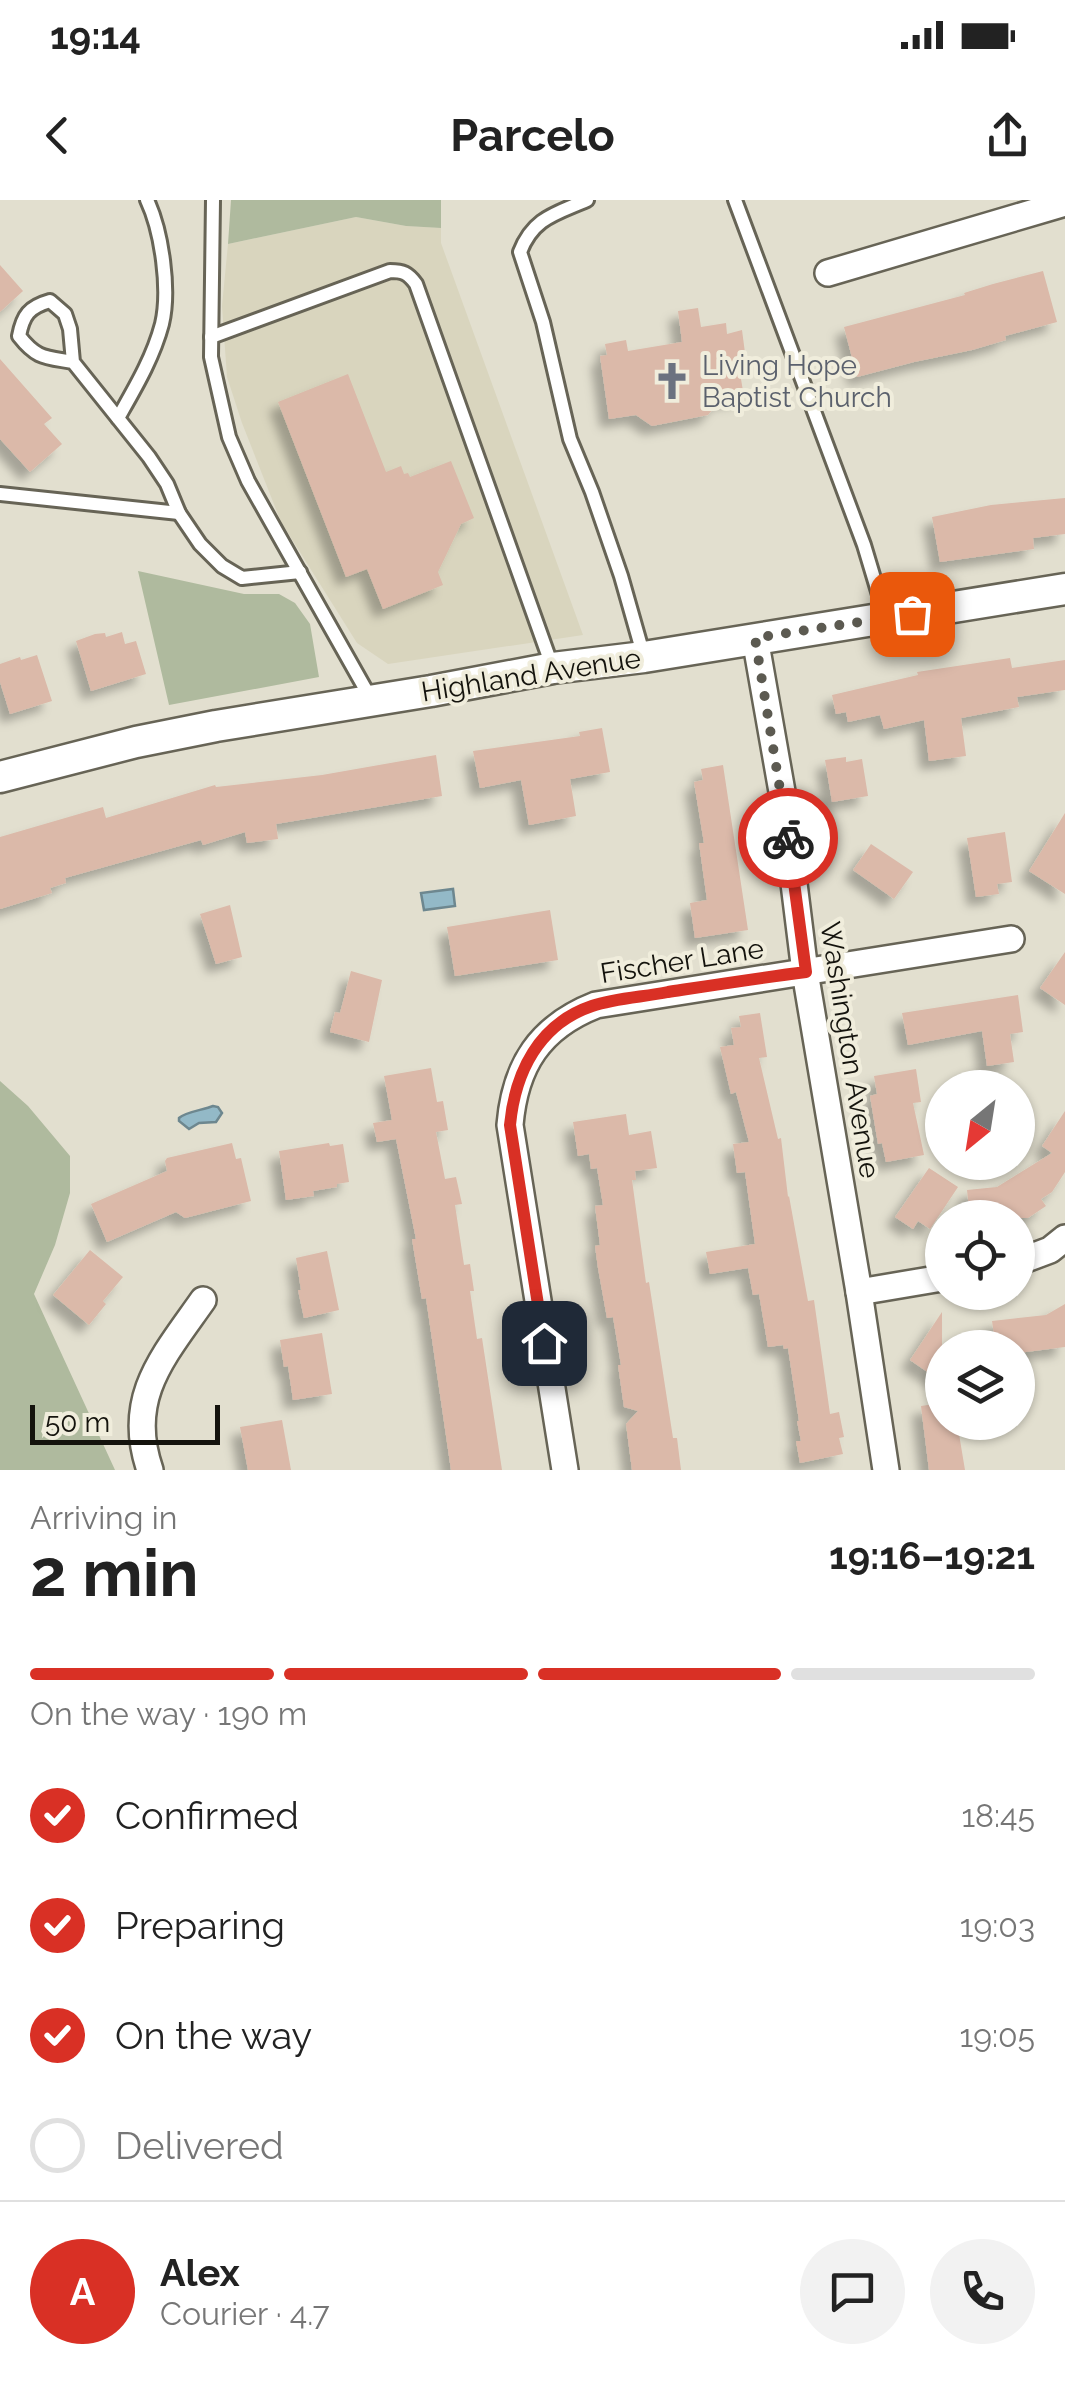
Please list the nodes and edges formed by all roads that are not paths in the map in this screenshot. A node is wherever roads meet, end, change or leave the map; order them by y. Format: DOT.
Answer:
graph roads {
  1 [pos="146,200"];
  2 [pos="213,200"];
  3 [pos="586,200"];
  4 [pos="734,200"];
  5 [pos="1065,203"];
  6 [pos="828,272"];
  7 [pos="211,336"];
  8 [pos="72,362"];
  9 [pos="118,418"];
  10 [pos="0,494"];
  11 [pos="178,513"];
  12 [pos="300,572"];
  13 [pos="1065,589"];
  14 [pos="882,619"];
  15 [pos="755,638"];
  16 [pos="644,657"];
  17 [pos="553,668"];
  18 [pos="372,700"];
  19 [pos="0,777"];
  20 [pos="1012,939"];
  21 [pos="806,972"];
  22 [pos="1065,1238"];
  23 [pos="1035,1256"];
  24 [pos="925,1281"];
  25 [pos="859,1292"];
  26 [pos="202,1300"];
  27 [pos="150,1470"];
  28 [pos="565,1470"];
  29 [pos="886,1470"];
  1 -- 9 [label="lane"];
  2 -- 7 [label="lane"];
  3 -- 16 [label="lane"];
  4 -- 14 [label="lane"];
  5 -- 6 [label="street"];
  7 -- 12 [label="lane"];
  7 -- 17 [label="lane"];
  8 -- 8 [label="lane"];
  8 -- 9 [label="lane"];
  9 -- 11 [label="lane"];
  10 -- 11 [label="lane"];
  11 -- 12 [label="lane"];
  12 -- 18 [label="lane"];
  13 -- 14 [label="street, Highland Avenue"];
  14 -- 15 [label="street, Highland Avenue"];
  15 -- 16 [label="street, Highland Avenue"];
  15 -- 21 [label="street, Washington Avenue"];
  16 -- 17 [label="street, Highland Avenue"];
  17 -- 18 [label="street, Highland Avenue"];
  18 -- 19 [label="street, Highland Avenue"];
  20 -- 21 [label="street, Fischer Lane"];
  21 -- 25 [label="street, Washington Avenue"];
  21 -- 28 [label="street, Fischer Lane"];
  22 -- 23 [label="street"];
  24 -- 25 [label="street"];
  25 -- 29 [label="street, Washington Avenue"];
  26 -- 27 [label="street"];
}
